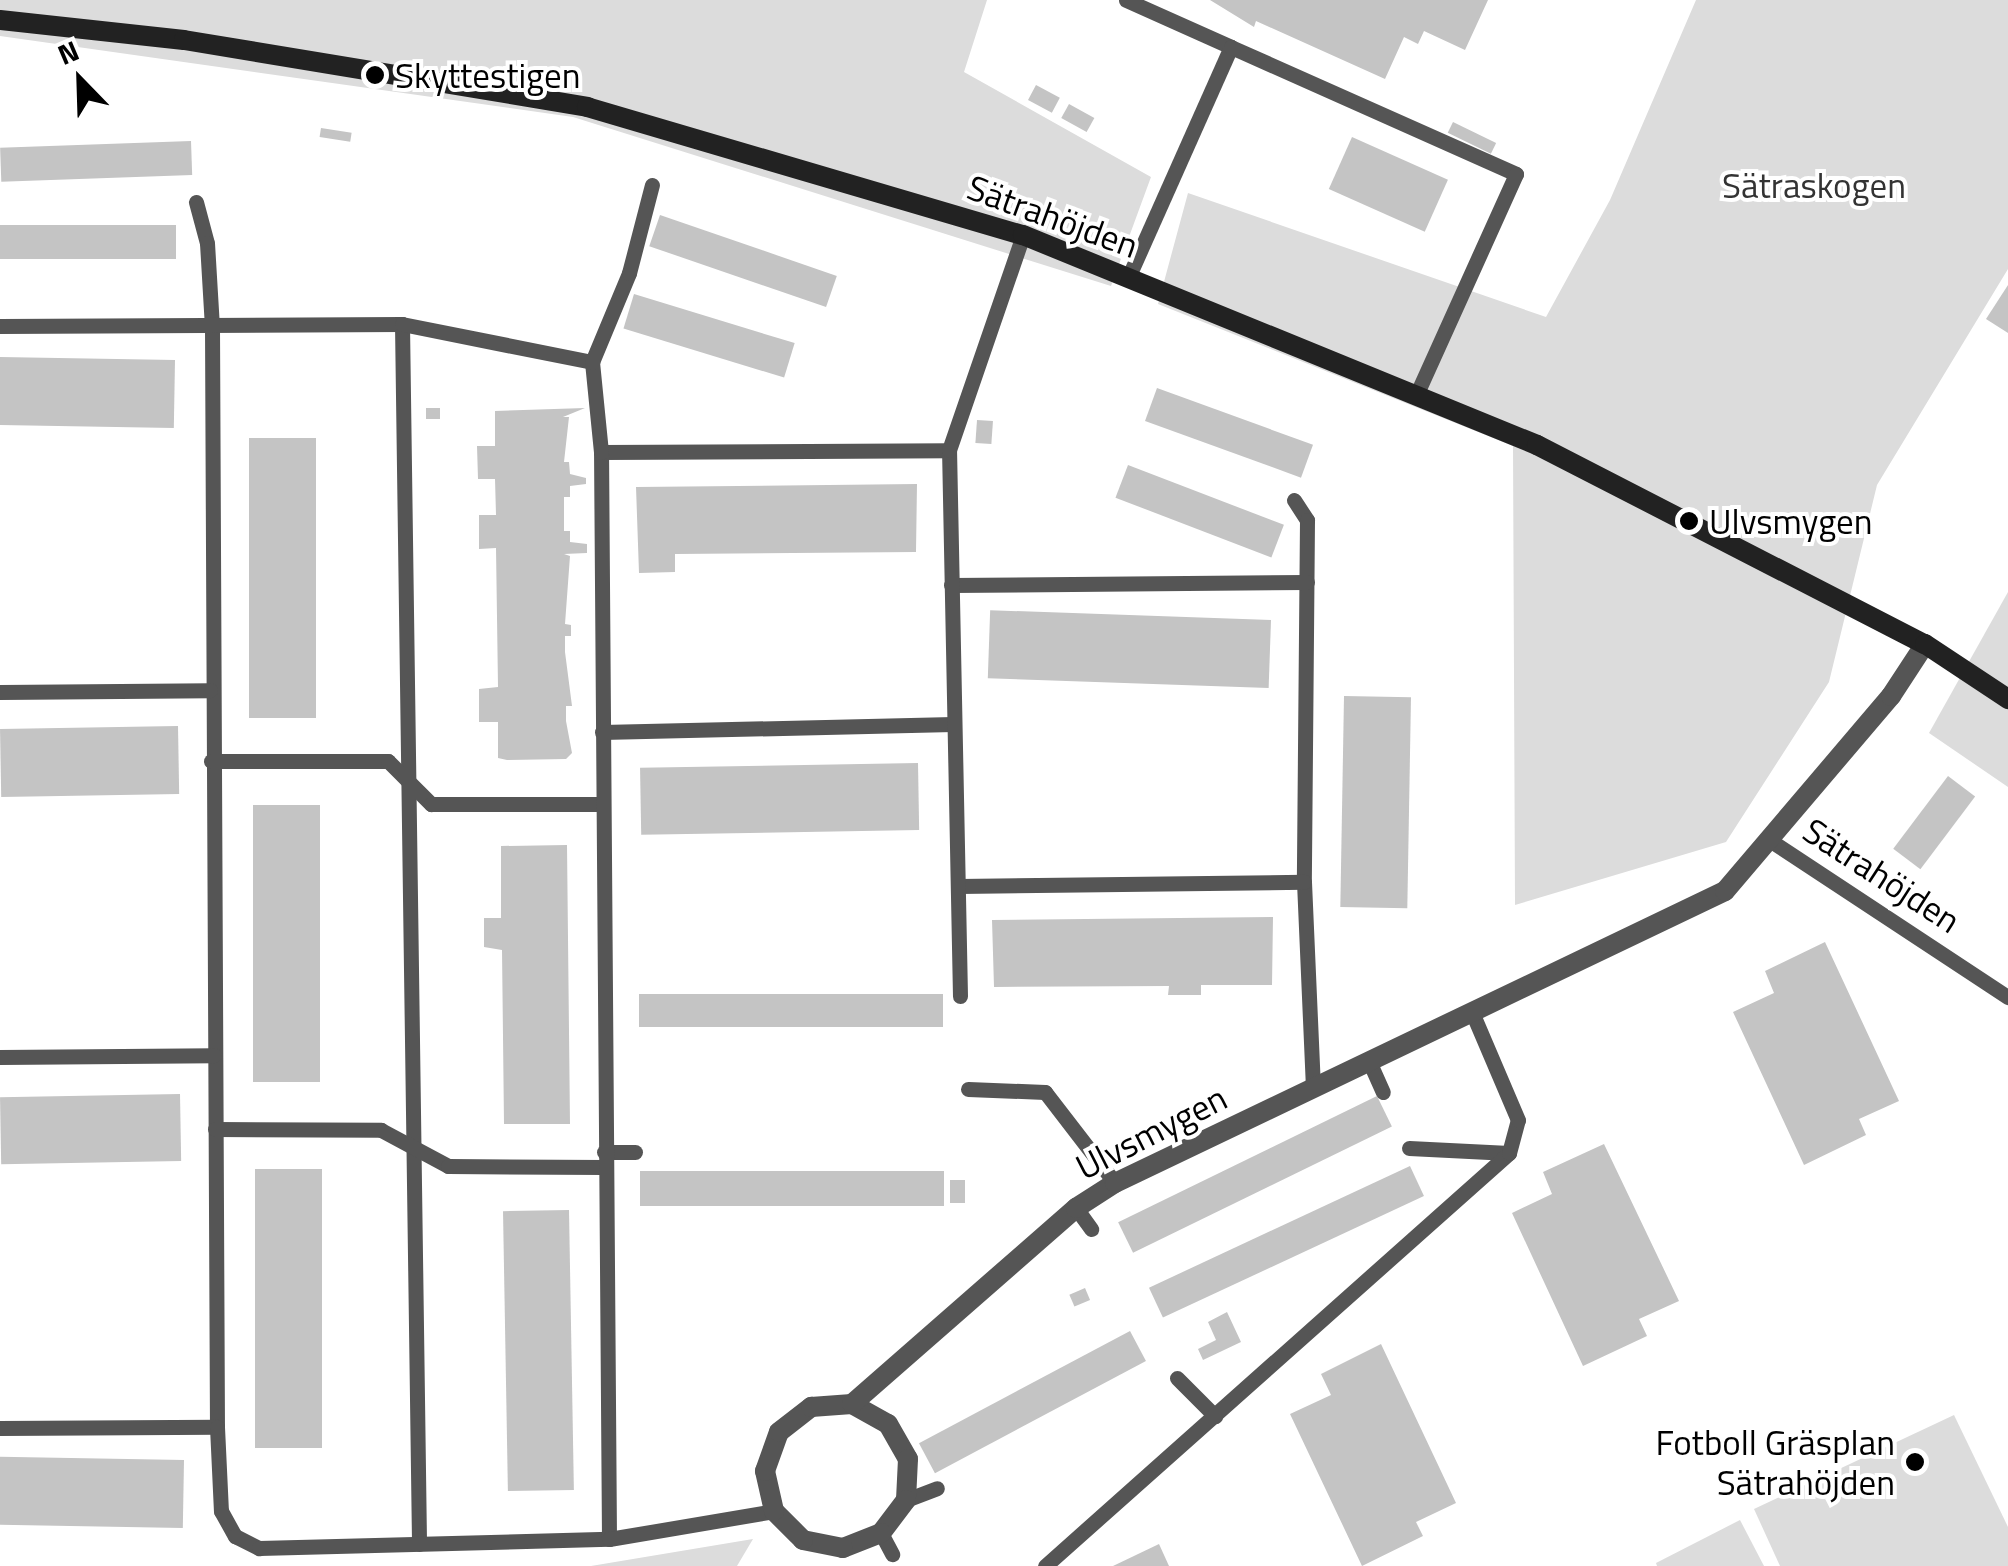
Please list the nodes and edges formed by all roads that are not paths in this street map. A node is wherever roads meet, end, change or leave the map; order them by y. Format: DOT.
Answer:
graph roads {
  1 [pos="1126,0"];
  2 [pos="0,20"];
  3 [pos="1232,48"];
  4 [pos="652,185"];
  5 [pos="196,202"];
  6 [pos="1023,234"];
  7 [pos="1128,278"];
  8 [pos="402,324"];
  9 [pos="0,326"];
  10 [pos="212,328"];
  11 [pos="592,362"];
  12 [pos="1416,395"];
  13 [pos="949,450"];
  14 [pos="601,452"];
  15 [pos="1294,500"];
  16 [pos="1307,582"];
  17 [pos="952,585"];
  18 [pos="1925,644"];
  19 [pos="210,690"];
  20 [pos="0,692"];
  21 [pos="2008,699"];
  22 [pos="953,724"];
  23 [pos="602,732"];
  24 [pos="211,761"];
  25 [pos="406,779"];
  26 [pos="601,804"];
  27 [pos="1771,840"];
  28 [pos="1304,882"];
  29 [pos="959,886"];
  30 [pos="960,996"];
  31 [pos="2008,997"];
  32 [pos="1472,1012"];
  33 [pos="214,1055"];
  34 [pos="0,1058"];
  35 [pos="1369,1061"];
  36 [pos="1313,1088"];
  37 [pos="968,1089"];
  38 [pos="1383,1092"];
  39 [pos="215,1129"];
  40 [pos="410,1144"];
  41 [pos="1409,1148"];
  42 [pos="635,1152"];
  43 [pos="1509,1153"];
  44 [pos="604,1159"];
  45 [pos="1115,1183"];
  46 [pos="1076,1208"];
  47 [pos="1091,1229"];
  48 [pos="1177,1378"];
  49 [pos="852,1404"];
  50 [pos="1215,1416"];
  51 [pos="217,1426"];
  52 [pos="0,1428"];
  53 [pos="937,1488"];
  54 [pos="906,1500"];
  55 [pos="774,1511"];
  56 [pos="881,1533"];
  57 [pos="610,1539"];
  58 [pos="420,1544"];
  59 [pos="892,1554"];
  60 [pos="1045,1566"];
  1 -- 3 [label="lane"];
  2 -- 6 [label="street, Sätrahöjden"];
  3 -- 7 [label="lane"];
  3 -- 12 [label="lane"];
  4 -- 11 [label="lane"];
  5 -- 10 [label="lane"];
  6 -- 7 [label="street, Sätrahöjden"];
  6 -- 13 [label="lane"];
  7 -- 12 [label="street, Sätrahöjden"];
  8 -- 10 [label="lane"];
  8 -- 11 [label="lane"];
  8 -- 25 [label="lane"];
  9 -- 10 [label="lane"];
  10 -- 19 [label="lane"];
  11 -- 14 [label="lane"];
  12 -- 18 [label="street, Sätrahöjden"];
  13 -- 14 [label="lane"];
  13 -- 17 [label="lane"];
  14 -- 23 [label="lane"];
  15 -- 16 [label="lane"];
  16 -- 17 [label="lane"];
  16 -- 28 [label="lane"];
  17 -- 22 [label="lane"];
  18 -- 21 [label="street, Sätrahöjden"];
  18 -- 27 [label="street, Ulvsmygen"];
  19 -- 20 [label="lane"];
  19 -- 24 [label="lane"];
  22 -- 23 [label="lane"];
  22 -- 29 [label="lane"];
  23 -- 26 [label="lane"];
  24 -- 25 [label="lane"];
  24 -- 33 [label="lane"];
  25 -- 26 [label="lane"];
  25 -- 40 [label="lane"];
  26 -- 44 [label="lane"];
  27 -- 31 [label="lane, Sätrahöjden"];
  27 -- 32 [label="street, Ulvsmygen"];
  28 -- 29 [label="lane"];
  28 -- 36 [label="lane"];
  29 -- 30 [label="lane"];
  32 -- 35 [label="street, Ulvsmygen"];
  32 -- 43 [label="lane"];
  33 -- 34 [label="lane"];
  33 -- 39 [label="lane"];
  35 -- 36 [label="street, Ulvsmygen"];
  35 -- 38 [label="lane"];
  36 -- 45 [label="street, Ulvsmygen"];
  37 -- 45 [label="lane"];
  39 -- 40 [label="lane"];
  39 -- 51 [label="lane"];
  40 -- 44 [label="lane"];
  40 -- 58 [label="lane"];
  41 -- 43 [label="lane"];
  42 -- 44 [label="lane"];
  43 -- 50 [label="lane"];
  44 -- 57 [label="lane"];
  45 -- 46 [label="street, Ulvsmygen"];
  46 -- 47 [label="lane"];
  46 -- 49 [label="street, Ulvsmygen"];
  48 -- 50 [label="lane"];
  49 -- 54 [label="street"];
  49 -- 55 [label="street"];
  50 -- 60 [label="lane"];
  51 -- 52 [label="lane"];
  51 -- 58 [label="lane"];
  53 -- 54 [label="lane"];
  54 -- 56 [label="street"];
  55 -- 56 [label="street"];
  55 -- 57 [label="lane"];
  56 -- 59 [label="lane"];
  57 -- 58 [label="lane"];
}
